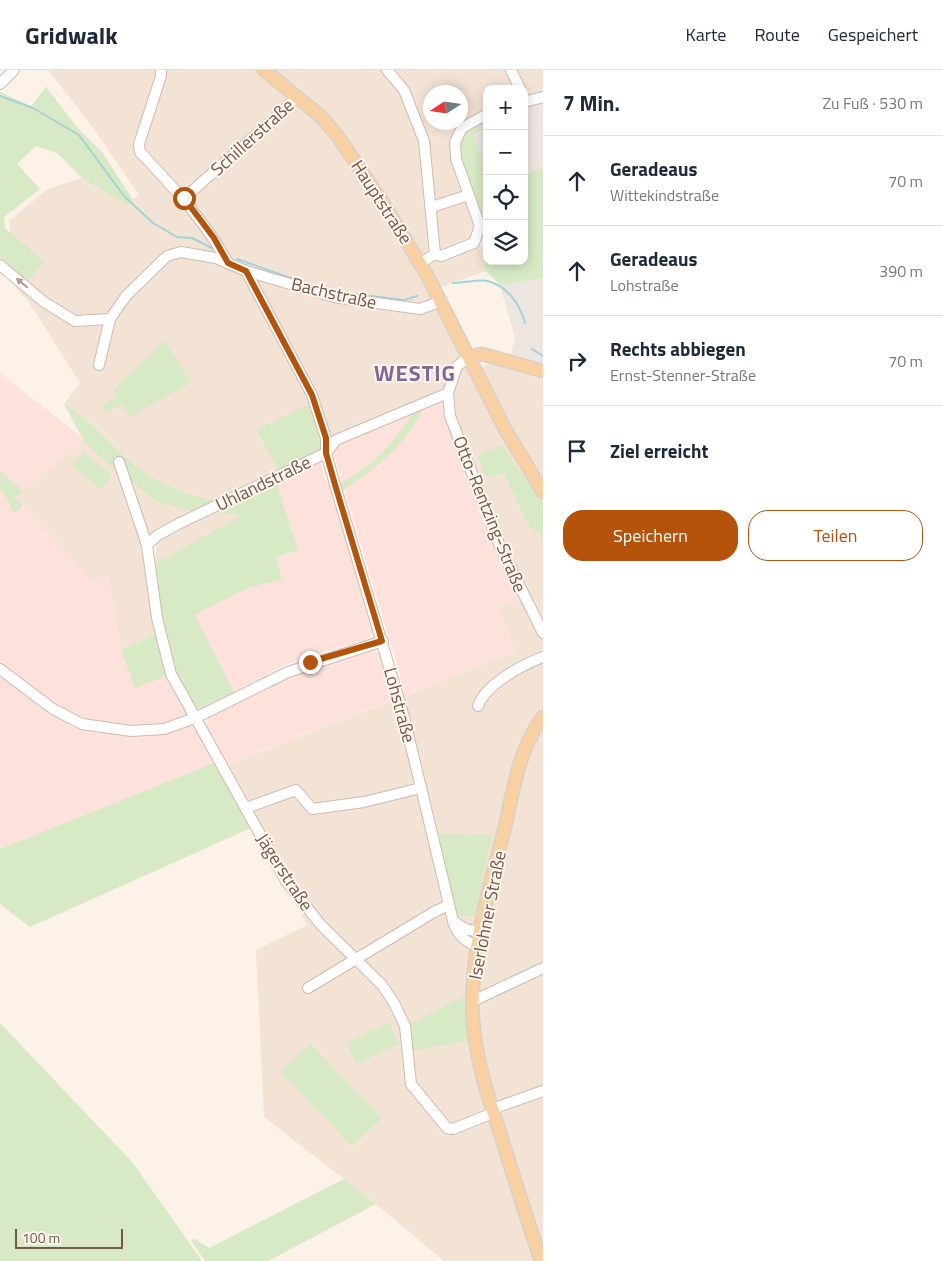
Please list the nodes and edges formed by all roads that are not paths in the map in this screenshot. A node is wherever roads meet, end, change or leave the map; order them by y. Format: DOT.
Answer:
graph roads {
  1 [pos="14,70"];
  2 [pos="161,70"];
  3 [pos="264,70"];
  4 [pos="387,70"];
  5 [pos="511,70"];
  6 [pos="0,84"];
  7 [pos="518,85"];
  8 [pos="297,96"];
  9 [pos="543,97"];
  10 [pos="528,100"];
  11 [pos="483,116"];
  12 [pos="468,195"];
  13 [pos="184,198"];
  14 [pos="432,207"];
  15 [pos="435,254"];
  16 [pos="228,263"];
  17 [pos="420,263"];
  18 [pos="0,264"];
  19 [pos="246,271"];
  20 [pos="442,301"];
  21 [pos="110,319"];
  22 [pos="469,357"];
  23 [pos="99,365"];
  24 [pos="543,372"];
  25 [pos="448,393"];
  26 [pos="326,453"];
  27 [pos="119,462"];
  28 [pos="543,492"];
  29 [pos="148,545"];
  30 [pos="543,633"];
  31 [pos="382,641"];
  32 [pos="543,657"];
  33 [pos="0,670"];
  34 [pos="478,706"];
  35 [pos="543,717"];
  36 [pos="195,718"];
  37 [pos="421,788"];
  38 [pos="246,808"];
  39 [pos="450,905"];
  40 [pos="453,921"];
  41 [pos="480,932"];
  42 [pos="478,946"];
  43 [pos="356,960"];
  44 [pos="543,968"];
  45 [pos="308,988"];
  46 [pos="473,1001"];
  47 [pos="543,1091"];
  48 [pos="492,1111"];
  49 [pos="542,1261"];
  1 -- 6 [label="street"];
  2 -- 13 [label="street"];
  3 -- 8 [label="main road, Hauptstraße"];
  4 -- 14 [label="street"];
  5 -- 7 [label="street"];
  8 -- 13 [label="street, Schillerstraße"];
  8 -- 17 [label="main road, Hauptstraße"];
  9 -- 10 [label="street"];
  11 -- 12 [label="street"];
  12 -- 14 [label="street"];
  12 -- 15 [label="street"];
  13 -- 16 [label="street"];
  14 -- 15 [label="street"];
  15 -- 17 [label="street"];
  16 -- 19 [label="street, Bachstraße"];
  16 -- 21 [label="street, Bachstraße"];
  17 -- 20 [label="main road, Hauptstraße"];
  21 -- 18 [label="street, one-way"];
  19 -- 20 [label="street, Bachstraße"];
  19 -- 26 [label="street, Lohstraße"];
  20 -- 22 [label="main road, Hauptstraße"];
  21 -- 23 [label="street"];
  22 -- 24 [label="main road"];
  22 -- 25 [label="street"];
  22 -- 28 [label="main road"];
  25 -- 26 [label="street, Uhlandstraße"];
  25 -- 30 [label="street, Otto-Rentzing-Straße"];
  26 -- 29 [label="street, Uhlandstraße"];
  26 -- 31 [label="street, Lohstraße"];
  27 -- 29 [label="street, Jägerstraße"];
  29 -- 36 [label="street, Jägerstraße"];
  31 -- 36 [label="street"];
  31 -- 37 [label="street, Lohstraße"];
  32 -- 34 [label="street"];
  33 -- 36 [label="street"];
  35 -- 41 [label="main road, Iserlohner Straße"];
  36 -- 38 [label="street, Jägerstraße"];
  37 -- 38 [label="street"];
  37 -- 39 [label="street, Lohstraße"];
  38 -- 43 [label="street, Jägerstraße"];
  39 -- 40 [label="street, Lohstraße"];
  39 -- 43 [label="street"];
  40 -- 41 [label="street"];
  40 -- 42 [label="street, Lohstraße"];
  41 -- 42 [label="main road, Iserlohner Straße"];
  42 -- 46 [label="main road, Iserlohner Straße"];
  43 -- 45 [label="street"];
  43 -- 48 [label="street, Jägerstraße"];
  44 -- 46 [label="street"];
  46 -- 48 [label="main road, Iserlohner Straße"];
  47 -- 48 [label="street"];
  48 -- 49 [label="main road, Iserlohner Straße"];
}
